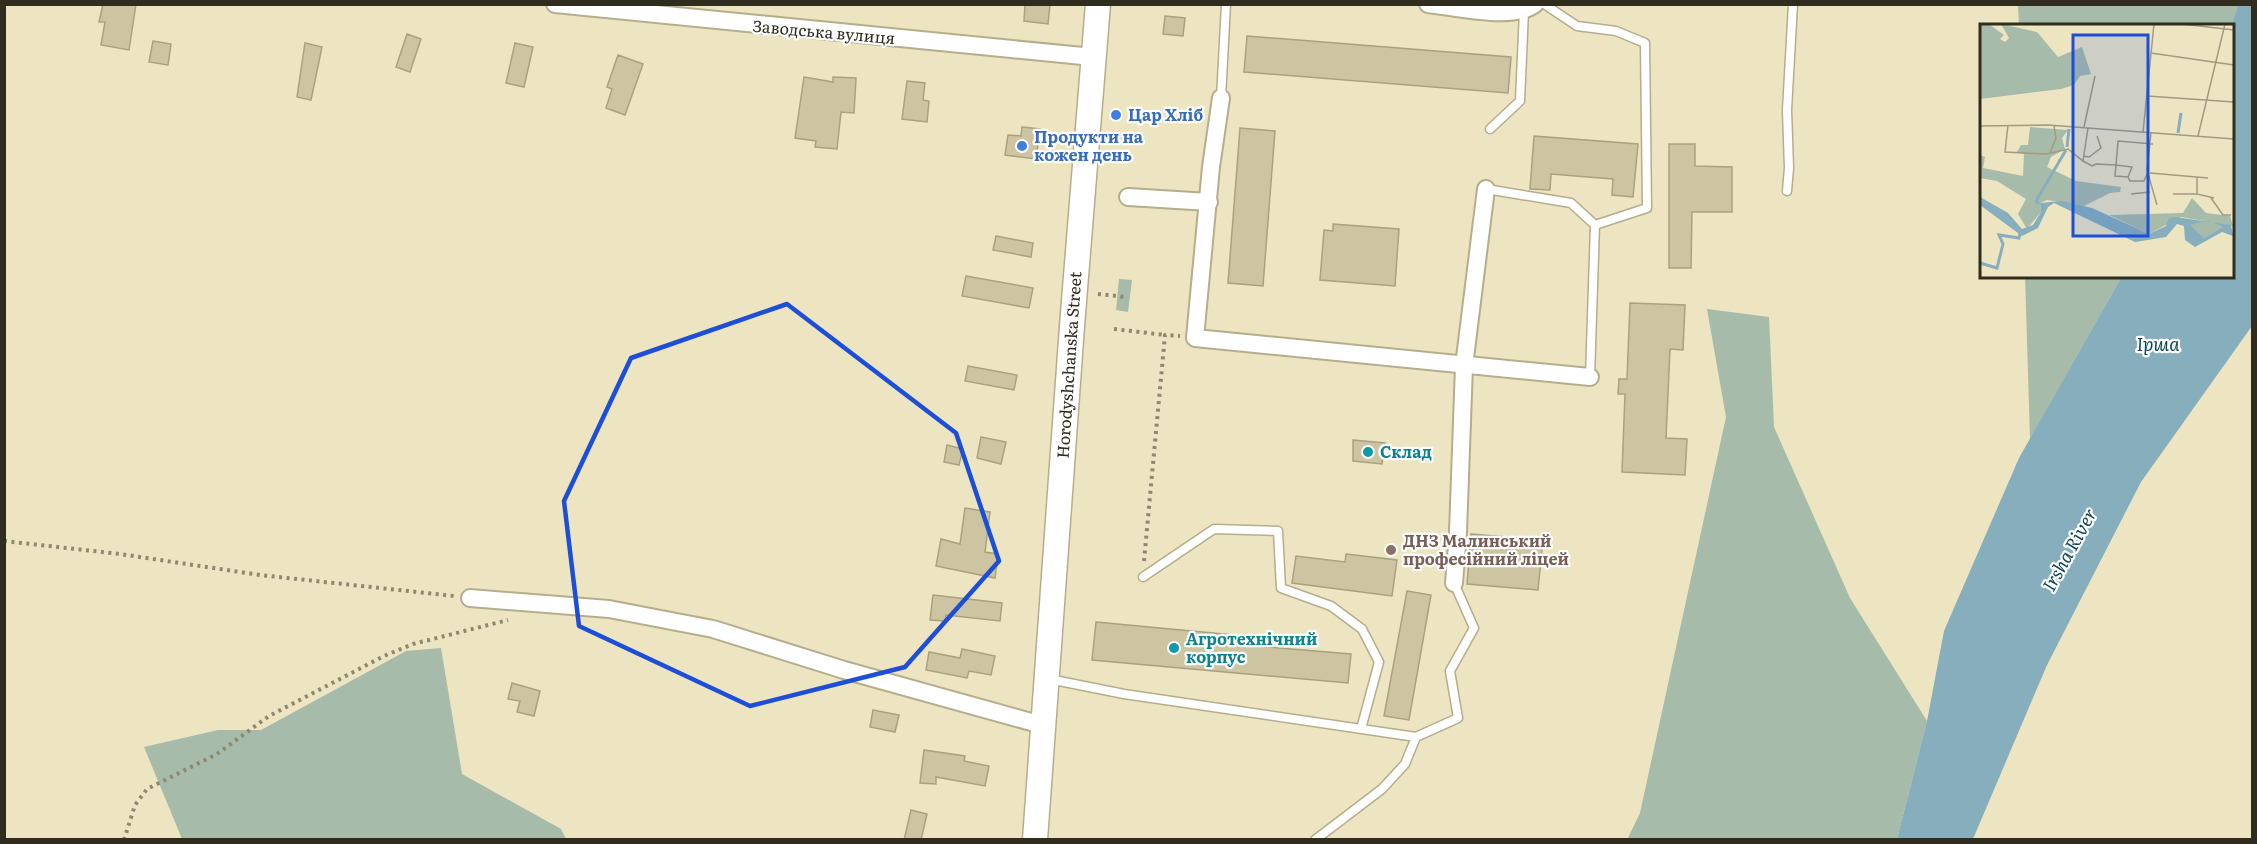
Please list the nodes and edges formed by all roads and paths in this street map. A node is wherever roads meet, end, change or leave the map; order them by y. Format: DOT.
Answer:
graph roads {
  1 [pos="555,4"];
  2 [pos="1098,4"];
  3 [pos="1226,4"];
  4 [pos="1428,4"];
  5 [pos="1544,4"];
  6 [pos="1793,4"];
  7 [pos="1530,8"];
  8 [pos="684,11"];
  9 [pos="1093,57"];
  10 [pos="1221,98"];
  11 [pos="1490,129"];
  12 [pos="1486,189"];
  13 [pos="1787,191"];
  14 [pos="1128,197"];
  15 [pos="1209,202"];
  16 [pos="1595,225"];
  17 [pos="1098,294"];
  18 [pos="1126,297"];
  19 [pos="1114,329"];
  20 [pos="1165,335"];
  21 [pos="1195,338"];
  22 [pos="1464,366"];
  23 [pos="1590,377"];
  24 [pos="4,541"];
  25 [pos="1143,577"];
  26 [pos="1454,583"];
  27 [pos="470,598"];
  28 [pos="514,618"];
  29 [pos="1046,678"];
  30 [pos="1042,725"];
  31 [pos="1361,729"];
  32 [pos="1416,737"];
  33 [pos="124,840"];
  34 [pos="1035,840"];
  35 [pos="1315,840"];
  1 -- 8 [label="street, Заводська вулиця"];
  2 -- 9 [label="street, Horodyshchanska Street"];
  3 -- 10 [label="lane"];
  4 -- 7 [label="street"];
  5 -- 16 [label="lane"];
  6 -- 13 [label="lane"];
  7 -- 11 [label="lane"];
  8 -- 9 [label="street, Заводська вулиця"];
  9 -- 29 [label="street, Horodyshchanska Street"];
  10 -- 15 [label="street"];
  12 -- 16 [label="lane"];
  12 -- 22 [label="street"];
  14 -- 15 [label="street"];
  15 -- 21 [label="street"];
  16 -- 23 [label="lane"];
  17 -- 18 [label="path"];
  19 -- 20 [label="path"];
  20 -- 21 [label="path"];
  20 -- 25 [label="path"];
  21 -- 22 [label="street"];
  22 -- 23 [label="street"];
  22 -- 26 [label="street"];
  24 -- 27 [label="path"];
  25 -- 31 [label="lane"];
  26 -- 32 [label="lane"];
  27 -- 30 [label="street"];
  28 -- 33 [label="path"];
  29 -- 30 [label="street, Horodyshchanska Street"];
  29 -- 31 [label="lane"];
  30 -- 34 [label="street, Horodyshchanska Street"];
  31 -- 32 [label="lane"];
  32 -- 35 [label="lane"];
}
